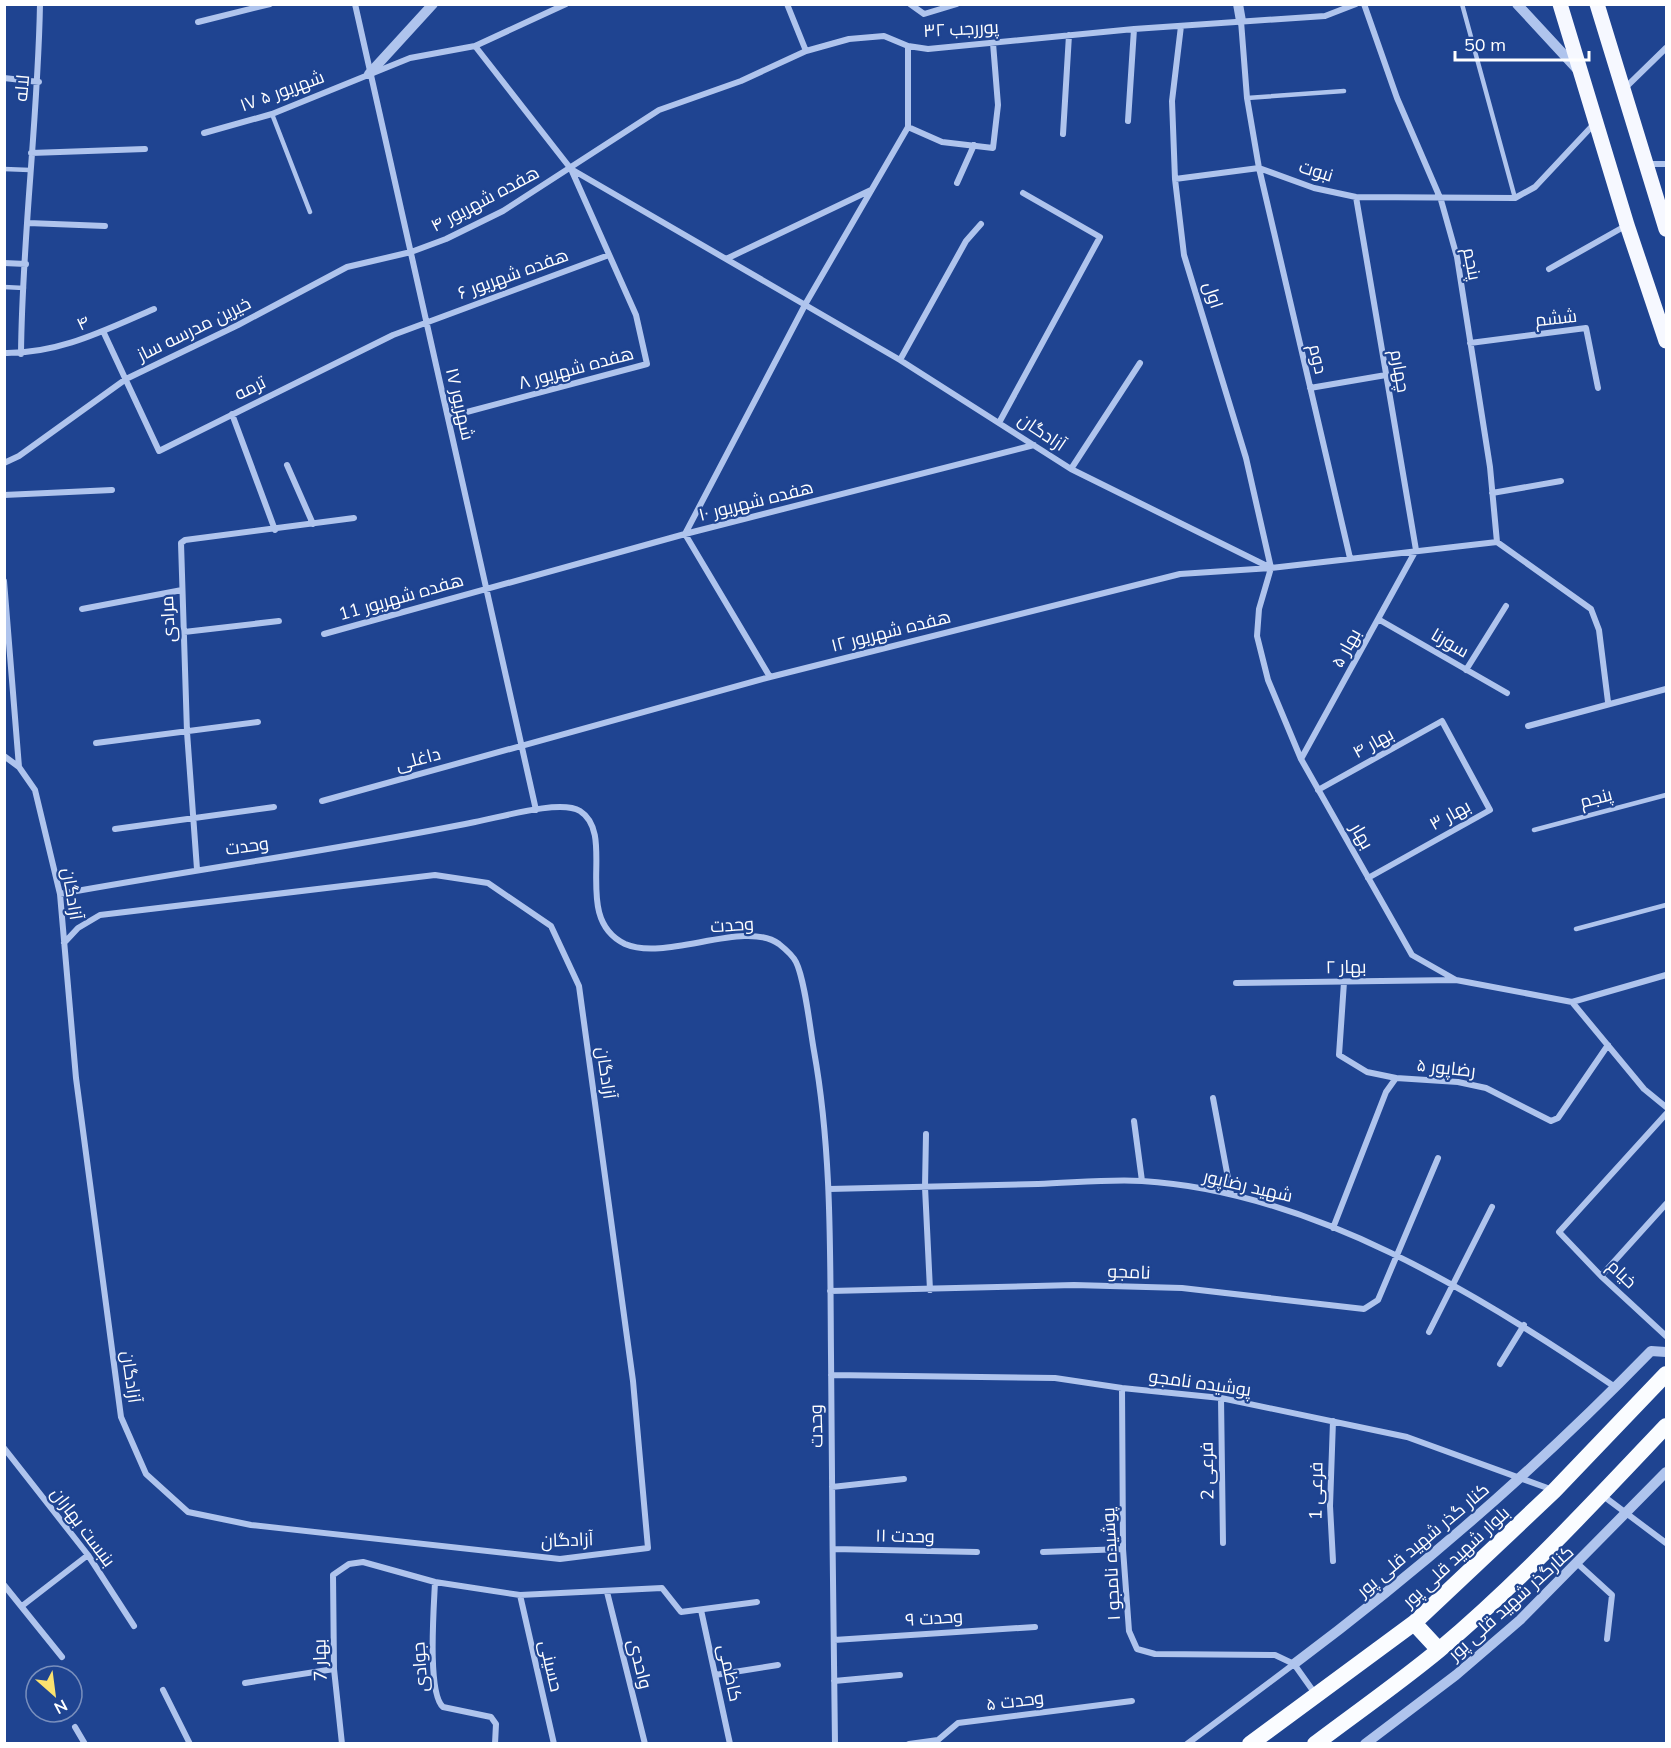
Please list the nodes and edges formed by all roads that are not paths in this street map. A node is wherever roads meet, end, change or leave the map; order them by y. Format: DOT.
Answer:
graph roads {
  1 [pos="40,4"];
  2 [pos="270,4"];
  3 [pos="355,4"];
  4 [pos="433,4"];
  5 [pos="566,4"];
  6 [pos="787,4"];
  7 [pos="910,4"];
  8 [pos="957,4"];
  9 [pos="1238,4"];
  10 [pos="1356,4"];
  11 [pos="1364,4"];
  12 [pos="1462,4"];
  13 [pos="1517,4"];
  14 [pos="1560,4"];
  15 [pos="1597,4"];
  16 [pos="1240,21"];
  17 [pos="198,22"];
  18 [pos="1181,26"];
  19 [pos="1134,29"];
  20 [pos="1069,36"];
  21 [pos="993,43"];
  22 [pos="475,46"];
  23 [pos="908,46"];
  24 [pos="1666,48"];
  25 [pos="806,51"];
  26 [pos="369,74"];
  27 [pos="1582,74"];
  28 [pos="4,78"];
  29 [pos="39,82"];
  30 [pos="1623,89"];
  31 [pos="1344,91"];
  32 [pos="1246,98"];
  33 [pos="272,114"];
  34 [pos="1128,121"];
  35 [pos="1596,122"];
  36 [pos="908,127"];
  37 [pos="204,133"];
  38 [pos="1064,135"];
  39 [pos="974,145"];
  40 [pos="145,149"];
  41 [pos="31,153"];
  42 [pos="1646,164"];
  43 [pos="1666,164"];
  44 [pos="1259,168"];
  45 [pos="4,169"];
  46 [pos="571,169"];
  47 [pos="30,170"];
  48 [pos="1175,179"];
  49 [pos="957,183"];
  50 [pos="872,190"];
  51 [pos="1023,193"];
  52 [pos="1356,197"];
  53 [pos="1515,198"];
  54 [pos="1441,200"];
  55 [pos="310,212"];
  56 [pos="28,223"];
  57 [pos="981,224"];
  58 [pos="1627,225"];
  59 [pos="105,226"];
  60 [pos="1666,229"];
  61 [pos="411,252"];
  62 [pos="609,255"];
  63 [pos="726,259"];
  64 [pos="4,263"];
  65 [pos="26,264"];
  66 [pos="1549,269"];
  67 [pos="4,287"];
  68 [pos="24,288"];
  69 [pos="806,303"];
  70 [pos="154,309"];
  71 [pos="426,321"];
  72 [pos="103,331"];
  73 [pos="1666,341"];
  74 [pos="1470,343"];
  75 [pos="4,353"];
  76 [pos="21,354"];
  77 [pos="900,360"];
  78 [pos="1140,363"];
  79 [pos="1386,375"];
  80 [pos="126,379"];
  81 [pos="1310,388"];
  82 [pos="1598,388"];
  83 [pos="232,414"];
  84 [pos="448,417"];
  85 [pos="1000,421"];
  86 [pos="1034,445"];
  87 [pos="4,463"];
  88 [pos="287,465"];
  89 [pos="1071,469"];
  90 [pos="1561,481"];
  91 [pos="112,490"];
  92 [pos="1492,493"];
  93 [pos="4,495"];
  94 [pos="354,519"];
  95 [pos="313,524"];
  96 [pos="275,530"];
  97 [pos="685,534"];
  98 [pos="1497,542"];
  99 [pos="1416,550"];
  100 [pos="1350,558"];
  101 [pos="1271,568"];
  102 [pos="4,581"];
  103 [pos="486,589"];
  104 [pos="182,590"];
  105 [pos="1506,606"];
  106 [pos="82,609"];
  107 [pos="1378,619"];
  108 [pos="279,621"];
  109 [pos="184,632"];
  110 [pos="324,634"];
  111 [pos="1466,670"];
  112 [pos="770,677"];
  113 [pos="1666,688"];
  114 [pos="1507,693"];
  115 [pos="1608,702"];
  116 [pos="1442,721"];
  117 [pos="258,722"];
  118 [pos="1528,726"];
  119 [pos="187,732"];
  120 [pos="96,743"];
  121 [pos="521,746"];
  122 [pos="4,756"];
  123 [pos="1302,759"];
  124 [pos="19,767"];
  125 [pos="1318,790"];
  126 [pos="1666,795"];
  127 [pos="322,801"];
  128 [pos="274,807"];
  129 [pos="536,810"];
  130 [pos="193,818"];
  131 [pos="116,829"];
  132 [pos="1534,830"];
  133 [pos="197,869"];
  134 [pos="1368,878"];
  135 [pos="60,894"];
  136 [pos="1666,905"];
  137 [pos="1576,929"];
  138 [pos="64,943"];
  139 [pos="1666,975"];
  140 [pos="1456,980"];
  141 [pos="1344,982"];
  142 [pos="1236,983"];
  143 [pos="1572,1002"];
  144 [pos="1608,1045"];
  145 [pos="1396,1078"];
  146 [pos="1213,1098"];
  147 [pos="1666,1107"];
  148 [pos="1666,1114"];
  149 [pos="1134,1121"];
  150 [pos="926,1134"];
  151 [pos="1438,1158"];
  152 [pos="1142,1181"];
  153 [pos="925,1187"];
  154 [pos="829,1189"];
  155 [pos="1231,1194"];
  156 [pos="1666,1204"];
  157 [pos="1492,1207"];
  158 [pos="1333,1228"];
  159 [pos="1396,1258"];
  160 [pos="1601,1276"];
  161 [pos="1451,1285"];
  162 [pos="930,1290"];
  163 [pos="830,1291"];
  164 [pos="1524,1325"];
  165 [pos="1429,1332"];
  166 [pos="1666,1336"];
  167 [pos="1666,1352"];
  168 [pos="1500,1364"];
  169 [pos="1666,1374"];
  170 [pos="831,1375"];
  171 [pos="1615,1387"];
  172 [pos="1122,1388"];
  173 [pos="1221,1398"];
  174 [pos="1333,1421"];
  175 [pos="1666,1426"];
  176 [pos="4,1448"];
  177 [pos="1666,1472"];
  178 [pos="1521,1477"];
  179 [pos="904,1479"];
  180 [pos="832,1487"];
  181 [pos="1554,1491"];
  182 [pos="1602,1494"];
  183 [pos="1627,1514"];
  184 [pos="1223,1543"];
  185 [pos="1666,1543"];
  186 [pos="833,1549"];
  187 [pos="1124,1549"];
  188 [pos="977,1552"];
  189 [pos="1043,1552"];
  190 [pos="88,1555"];
  191 [pos="1332,1561"];
  192 [pos="1578,1564"];
  193 [pos="435,1582"];
  194 [pos="4,1585"];
  195 [pos="607,1592"];
  196 [pos="520,1595"];
  197 [pos="757,1602"];
  198 [pos="22,1606"];
  199 [pos="701,1610"];
  200 [pos="1414,1623"];
  201 [pos="134,1626"];
  202 [pos="1035,1627"];
  203 [pos="1606,1639"];
  204 [pos="834,1640"];
  205 [pos="1439,1650"];
  206 [pos="62,1657"];
  207 [pos="1294,1664"];
  208 [pos="778,1665"];
  209 [pos="334,1669"];
  210 [pos="716,1675"];
  211 [pos="900,1675"];
  212 [pos="834,1682"];
  213 [pos="245,1683"];
  214 [pos="163,1690"];
  215 [pos="1317,1696"];
  216 [pos="1132,1701"];
  217 [pos="75,1726"];
  218 [pos="85,1743"];
  219 [pos="190,1743"];
  220 [pos="342,1743"];
  221 [pos="495,1743"];
  222 [pos="554,1743"];
  223 [pos="645,1743"];
  224 [pos="730,1743"];
  225 [pos="835,1743"];
  226 [pos="909,1743"];
  227 [pos="1187,1743"];
  228 [pos="1251,1743"];
  229 [pos="1315,1743"];
  230 [pos="1365,1743"];
  1 -- 29 [label="street, لاله"];
  2 -- 17 [label="street"];
  3 -- 26 [label="street, ۱۷ شهریور"];
  4 -- 26 [label="street"];
  5 -- 22 [label="street, ۱۷ شهریور ۵"];
  6 -- 25 [label="street"];
  7 -- 8 [label="street"];
  9 -- 16 [label="street"];
  10 -- 16 [label="street, پوررجب ۳۲"];
  11 -- 54 [label="street, پنجم"];
  12 -- 53 [label="lane"];
  13 -- 27 [label="street"];
  14 -- 27 [label="main road"];
  15 -- 30 [label="main road"];
  16 -- 18 [label="street, پوررجب ۳۲"];
  16 -- 32 [label="street"];
  18 -- 19 [label="street, پوررجب ۳۲"];
  18 -- 48 [label="street, اول"];
  19 -- 20 [label="street, پوررجب ۳۲"];
  19 -- 34 [label="street"];
  20 -- 21 [label="street, پوررجب ۳۲"];
  20 -- 38 [label="street"];
  21 -- 23 [label="street, پوررجب ۳۲"];
  21 -- 39 [label="street"];
  22 -- 26 [label="street, ۱۷ شهریور ۵"];
  22 -- 46 [label="street"];
  23 -- 25 [label="street, پوررجب ۳۲"];
  23 -- 36 [label="street"];
  24 -- 30 [label="street"];
  25 -- 46 [label="street, پوررجب ۳۲"];
  26 -- 33 [label="street, ۱۷ شهریور ۵"];
  26 -- 61 [label="street, ۱۷ شهریور"];
  27 -- 35 [label="main road"];
  28 -- 29 [label="street"];
  29 -- 41 [label="street, لاله"];
  30 -- 42 [label="main road"];
  31 -- 32 [label="lane"];
  32 -- 44 [label="street"];
  33 -- 37 [label="street, ۱۷ شهریور ۵"];
  33 -- 55 [label="lane"];
  35 -- 53 [label="street"];
  35 -- 58 [label="main road"];
  36 -- 39 [label="street"];
  36 -- 50 [label="street"];
  39 -- 49 [label="street"];
  40 -- 41 [label="street"];
  41 -- 47 [label="street, لاله"];
  42 -- 43 [label="street"];
  42 -- 60 [label="main road"];
  44 -- 48 [label="street"];
  44 -- 52 [label="street, نبوت"];
  44 -- 81 [label="street, دوم"];
  45 -- 47 [label="lane"];
  46 -- 61 [label="street, هفده شهریور ۴"];
  46 -- 62 [label="street, هفده شهریور ۸"];
  46 -- 63 [label="street, آزادگان"];
  47 -- 56 [label="street, لاله"];
  48 -- 101 [label="street, اول"];
  50 -- 63 [label="street"];
  50 -- 69 [label="street"];
  51 -- 85 [label="street"];
  52 -- 54 [label="street, نبوت"];
  52 -- 79 [label="street, چهارم"];
  53 -- 54 [label="street, نبوت"];
  54 -- 74 [label="street, پنجم"];
  56 -- 59 [label="street"];
  56 -- 65 [label="street, لاله"];
  57 -- 77 [label="street"];
  58 -- 66 [label="street"];
  58 -- 73 [label="main road"];
  61 -- 71 [label="street, ۱۷ شهریور"];
  61 -- 80 [label="street, خیرین مدرسه ساز"];
  62 -- 71 [label="street, هفده شهریور ۶"];
  62 -- 84 [label="street, هفده شهریور ۸"];
  63 -- 69 [label="street, آزادگان"];
  64 -- 65 [label="street"];
  65 -- 68 [label="street, لاله"];
  67 -- 68 [label="lane"];
  68 -- 76 [label="street, لاله"];
  69 -- 77 [label="street, آزادگان"];
  69 -- 97 [label="street"];
  70 -- 72 [label="street, ۴"];
  71 -- 83 [label="street, ترمه"];
  71 -- 84 [label="street, ۱۷ شهریور"];
  72 -- 76 [label="street, ۴"];
  72 -- 80 [label="street"];
  74 -- 82 [label="street, ششم"];
  74 -- 92 [label="street, پنجم"];
  75 -- 76 [label="street, ۴"];
  77 -- 85 [label="street, آزادگان"];
  78 -- 89 [label="street"];
  79 -- 81 [label="street"];
  79 -- 99 [label="street, چهارم"];
  80 -- 83 [label="street, ترمه"];
  80 -- 87 [label="street, خیرین مدرسه ساز"];
  81 -- 100 [label="street, دوم"];
  83 -- 96 [label="street"];
  84 -- 103 [label="street, ۱۷ شهریور"];
  85 -- 86 [label="street, آزادگان"];
  86 -- 89 [label="street, آزادگان"];
  86 -- 97 [label="street, هفده شهریور ۱۰"];
  88 -- 95 [label="street"];
  89 -- 101 [label="street, آزادگان"];
  90 -- 92 [label="street"];
  91 -- 93 [label="street"];
  92 -- 98 [label="street, پنجم"];
  94 -- 95 [label="street, مرادی"];
  95 -- 96 [label="street, مرادی"];
  96 -- 104 [label="street, مرادی"];
  97 -- 103 [label="street, هفده شهریور ۱۰"];
  97 -- 112 [label="street"];
  98 -- 99 [label="street, هفده شهریور ۱۲"];
  98 -- 115 [label="street"];
  99 -- 100 [label="street, هفده شهریور ۱۲"];
  99 -- 107 [label="street, بهار ۵"];
  100 -- 101 [label="street, هفده شهریور ۱۲"];
  101 -- 112 [label="street, هفده شهریور ۱۲"];
  101 -- 123 [label="street, بهار"];
  102 -- 124 [label="street"];
  103 -- 110 [label="street, هفده شهریور 11"];
  103 -- 121 [label="street, ۱۷ شهریور"];
  104 -- 106 [label="street"];
  104 -- 109 [label="street, مرادی"];
  105 -- 111 [label="street"];
  107 -- 111 [label="street, سورنا"];
  107 -- 123 [label="street, بهار ۵"];
  108 -- 109 [label="street"];
  109 -- 119 [label="street, مرادی"];
  111 -- 114 [label="street, سورنا"];
  112 -- 121 [label="street, هفده شهریور ۱۲"];
  113 -- 115 [label="street"];
  115 -- 118 [label="street"];
  116 -- 125 [label="street, بهار ۴"];
  116 -- 134 [label="street, بهار ۳"];
  117 -- 119 [label="street"];
  119 -- 120 [label="street"];
  119 -- 130 [label="street, مرادی"];
  121 -- 127 [label="street, داغلی"];
  121 -- 129 [label="street, ۱۷ شهریور"];
  122 -- 124 [label="street, آزادگان"];
  123 -- 125 [label="street, بهار"];
  124 -- 135 [label="street, آزادگان"];
  125 -- 134 [label="street, بهار"];
  126 -- 132 [label="lane, پنجم"];
  128 -- 130 [label="street"];
  129 -- 133 [label="street, وحدت"];
  129 -- 154 [label="street, وحدت"];
  130 -- 131 [label="street"];
  130 -- 133 [label="street, مرادی"];
  133 -- 135 [label="street, وحدت"];
  134 -- 140 [label="street, بهار"];
  135 -- 138 [label="street, آزادگان"];
  136 -- 137 [label="lane"];
  138 -- 138 [label="street, آزادگان"];
  139 -- 143 [label="street"];
  140 -- 141 [label="street, بهار ۲"];
  140 -- 143 [label="street, بهار"];
  141 -- 142 [label="street, بهار ۲"];
  141 -- 145 [label="street"];
  143 -- 144 [label="street"];
  144 -- 145 [label="street, رضاپور ۵"];
  144 -- 147 [label="street"];
  145 -- 158 [label="street, رضاپور ۵"];
  146 -- 155 [label="street"];
  148 -- 160 [label="street, خیام"];
  149 -- 152 [label="street"];
  150 -- 153 [label="street"];
  151 -- 159 [label="street, نامجو"];
  152 -- 153 [label="street, شهید رضاپور"];
  152 -- 155 [label="street, شهید رضاپور"];
  153 -- 154 [label="street, شهید رضاپور"];
  153 -- 162 [label="street"];
  154 -- 163 [label="street, وحدت"];
  155 -- 158 [label="street, شهید رضاپور"];
  156 -- 160 [label="street"];
  157 -- 161 [label="street"];
  158 -- 159 [label="street, شهید رضاپور"];
  159 -- 161 [label="street, شهید رضاپور"];
  159 -- 162 [label="street, نامجو"];
  160 -- 166 [label="street, خیام"];
  161 -- 164 [label="street, شهید رضاپور"];
  161 -- 165 [label="street"];
  162 -- 163 [label="street, نامجو"];
  163 -- 170 [label="street, وحدت"];
  164 -- 168 [label="street"];
  164 -- 171 [label="street, شهید رضاپور"];
  167 -- 171 [label="street, کنار گذر شهید قلی پور"];
  169 -- 181 [label="highway, بلوار شهید قلی پور"];
  170 -- 172 [label="street, پوشیده نامجو"];
  170 -- 180 [label="street, وحدت"];
  171 -- 178 [label="street, کنار گذر شهید قلی پور"];
  172 -- 173 [label="street, پوشیده نامجو"];
  172 -- 187 [label="street, پوشیده نامجو ۱"];
  173 -- 174 [label="street, پوشیده نامجو"];
  173 -- 184 [label="street, فرعی 2"];
  174 -- 178 [label="street, پوشیده نامجو"];
  174 -- 191 [label="street, فرعی 1"];
  175 -- 182 [label="highway"];
  176 -- 190 [label="street, بنبست بهاران"];
  177 -- 183 [label="street, کنارگذر شهید قلی پور"];
  178 -- 181 [label="street, پوشیده نامجو"];
  178 -- 207 [label="street, کنار گذر شهید قلی پور"];
  179 -- 180 [label="street"];
  180 -- 186 [label="street, وحدت"];
  181 -- 200 [label="highway, بلوار شهید قلی پور"];
  182 -- 183 [label="street"];
  182 -- 205 [label="highway"];
  183 -- 185 [label="street"];
  183 -- 192 [label="street, کنارگذر شهید قلی پور"];
  186 -- 188 [label="street, وحدت ۱۱"];
  186 -- 204 [label="street, وحدت"];
  187 -- 189 [label="street"];
  187 -- 207 [label="street, پوشیده نامجو ۱"];
  190 -- 198 [label="street"];
  190 -- 201 [label="street, بنبست بهاران"];
  192 -- 203 [label="street"];
  192 -- 230 [label="street, کنارگذر شهید قلی پور"];
  193 -- 196 [label="street"];
  193 -- 209 [label="street, بهار 7"];
  193 -- 221 [label="street, جوادی"];
  194 -- 198 [label="street"];
  195 -- 196 [label="street"];
  195 -- 199 [label="street"];
  195 -- 223 [label="street, واحدی"];
  196 -- 222 [label="street, حسینی"];
  197 -- 199 [label="street"];
  198 -- 206 [label="street"];
  199 -- 210 [label="street, کاظمی"];
  200 -- 205 [label="highway"];
  200 -- 215 [label="highway, بلوار شهید قلی پور"];
  202 -- 204 [label="street, وحدت ۹"];
  204 -- 212 [label="street, وحدت"];
  205 -- 229 [label="highway"];
  207 -- 215 [label="street"];
  207 -- 227 [label="street, کنار گذر شهید قلی پور"];
  208 -- 210 [label="street"];
  209 -- 213 [label="street"];
  209 -- 220 [label="street, بهار 7"];
  210 -- 224 [label="street, کاظمی"];
  211 -- 212 [label="street"];
  212 -- 225 [label="street, وحدت"];
  214 -- 219 [label="street"];
  215 -- 228 [label="highway, بلوار شهید قلی پور"];
  216 -- 226 [label="street, وحدت ۵"];
  217 -- 218 [label="street"];
}
